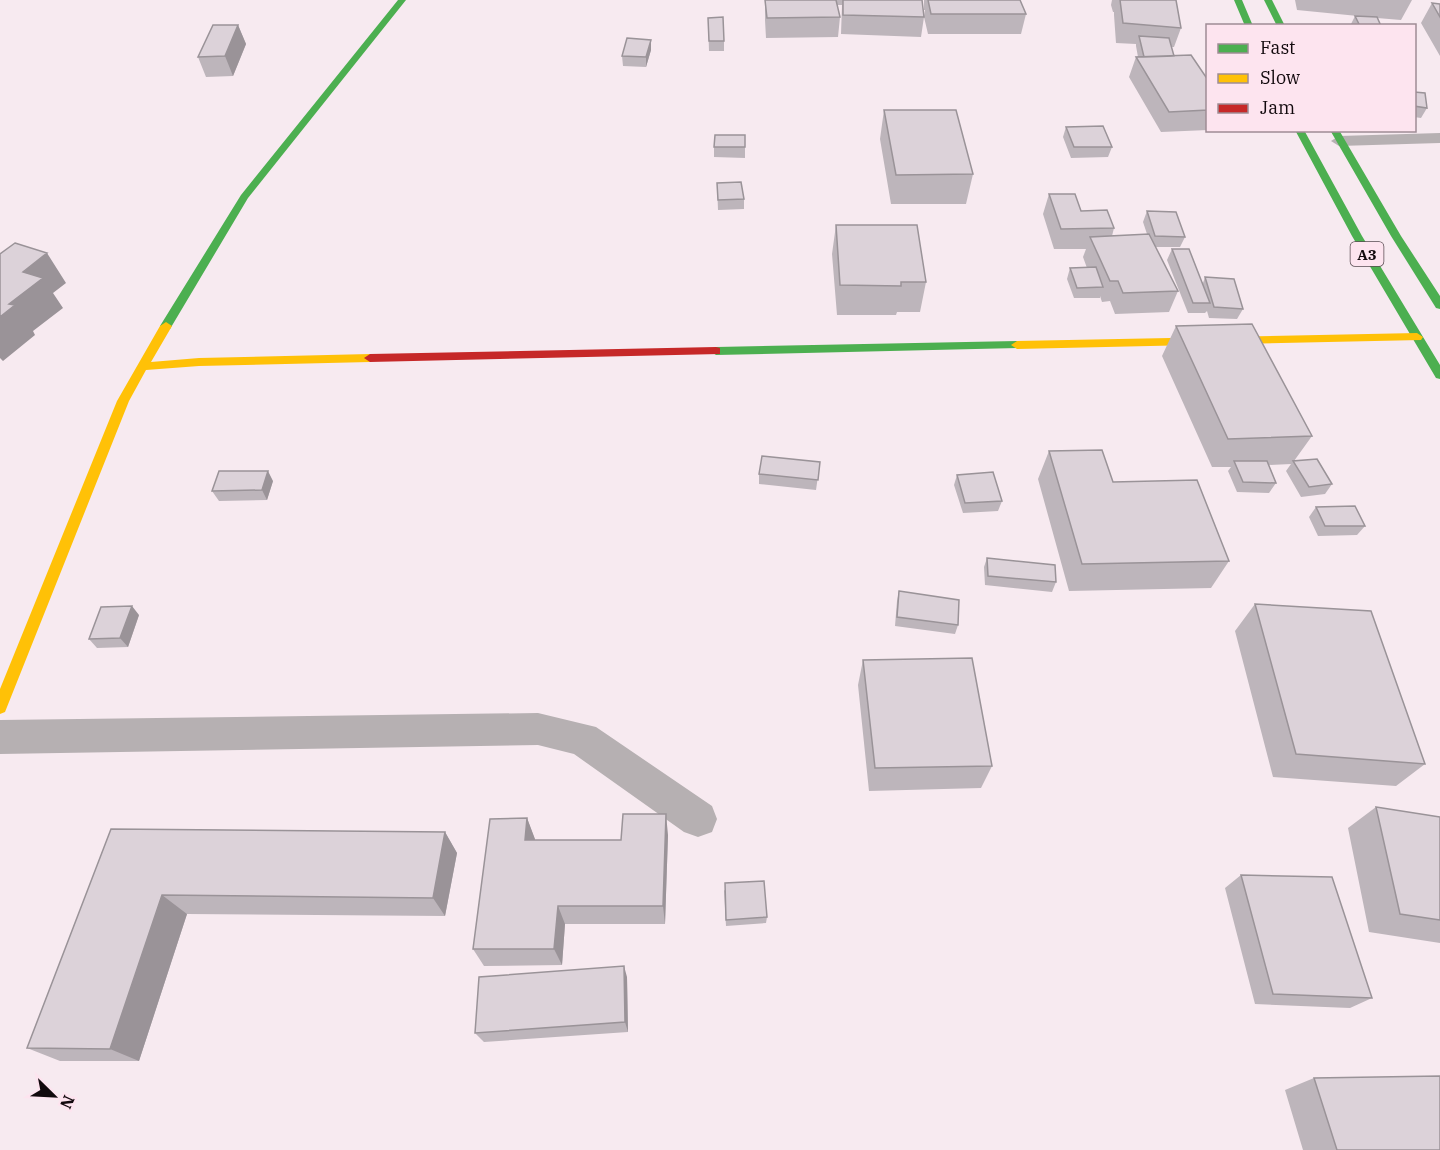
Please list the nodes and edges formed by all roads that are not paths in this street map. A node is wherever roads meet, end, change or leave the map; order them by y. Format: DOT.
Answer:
graph roads {
  1 [pos="402,0"];
  2 [pos="1238,0"];
  3 [pos="1268,0"];
  4 [pos="1249,24"];
  5 [pos="1280,24"];
  6 [pos="1300,132"];
  7 [pos="1336,136"];
  8 [pos="1440,138"];
  9 [pos="1440,305"];
  10 [pos="1417,337"];
  11 [pos="141,366"];
  12 [pos="1440,375"];
  13 [pos="0,707"];
  14 [pos="0,738"];
  15 [pos="698,819"];
  1 -- 11 [label="main road"];
  2 -- 4 [label="main road"];
  3 -- 5 [label="main road"];
  6 -- 10 [label="main road, A3"];
  7 -- 8 [label="lane"];
  7 -- 9 [label="main road, A3"];
  10 -- 11 [label="main road"];
  10 -- 12 [label="main road, A3"];
  11 -- 13 [label="main road"];
  14 -- 15 [label="street"];
}
